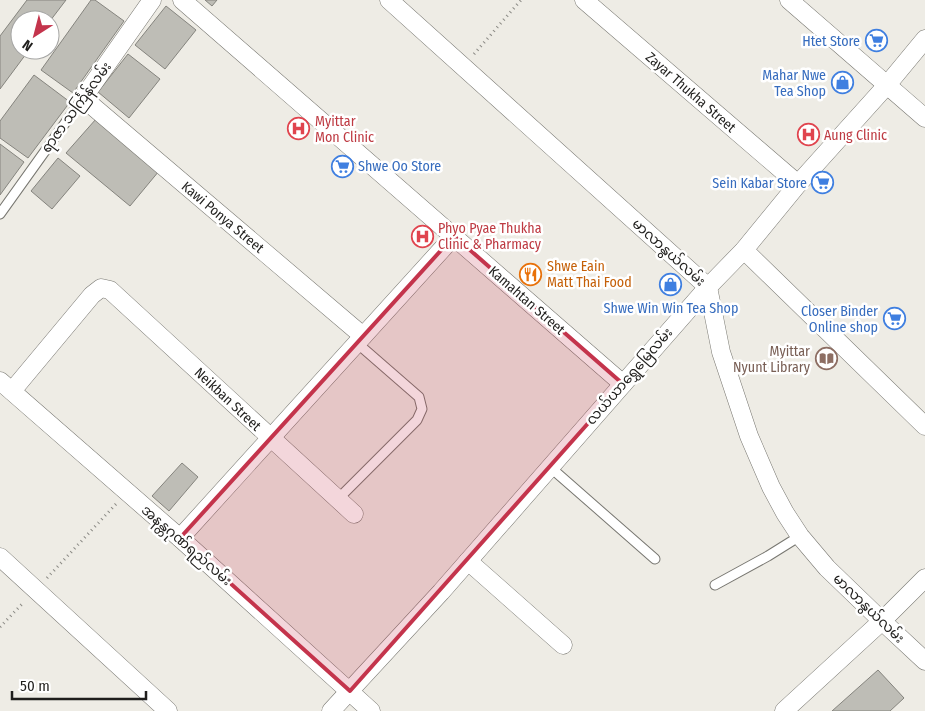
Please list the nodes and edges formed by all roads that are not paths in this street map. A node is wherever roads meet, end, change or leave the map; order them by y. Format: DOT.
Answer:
graph roads {
  1 [pos="152,0"];
  2 [pos="182,0"];
  3 [pos="389,0"];
  4 [pos="584,0"];
  5 [pos="789,0"];
  6 [pos="925,39"];
  7 [pos="886,85"];
  8 [pos="83,98"];
  9 [pos="925,118"];
  10 [pos="798,184"];
  11 [pos="0,214"];
  12 [pos="454,236"];
  13 [pos="744,250"];
  14 [pos="708,287"];
  15 [pos="360,340"];
  16 [pos="623,384"];
  17 [pos="6,386"];
  18 [pos="925,426"];
  19 [pos="271,438"];
  20 [pos="550,466"];
  21 [pos="338,499"];
  22 [pos="354,514"];
  23 [pos="800,536"];
  24 [pos="180,538"];
  25 [pos="0,557"];
  26 [pos="655,560"];
  27 [pos="468,561"];
  28 [pos="925,578"];
  29 [pos="715,584"];
  30 [pos="882,622"];
  31 [pos="563,644"];
  32 [pos="925,661"];
  33 [pos="350,691"];
  34 [pos="168,711"];
  35 [pos="331,711"];
  36 [pos="371,711"];
  37 [pos="784,711"];
  1 -- 8 [label="street, ရာဇာ သင်္ကြန်လမ်း"];
  2 -- 12 [label="street, Kamahtan Street"];
  3 -- 14 [label="street, မာလာနွယ်လမ်း"];
  4 -- 10 [label="street, Zayar Thukha Street"];
  5 -- 7 [label="street"];
  6 -- 7 [label="street, လယ်ယာရွှေမြေလမ်း"];
  7 -- 9 [label="street"];
  7 -- 10 [label="street, လယ်ယာရွှေမြေလမ်း"];
  8 -- 11 [label="lane, ရာဇာ သင်္ကြန်လမ်း"];
  8 -- 15 [label="street, Kawi Ponya Street"];
  10 -- 13 [label="street, လယ်ယာရွှေမြေလမ်း"];
  12 -- 15 [label="street"];
  12 -- 16 [label="street, Kamahtan Street"];
  13 -- 14 [label="street, လယ်ယာရွှေမြေလမ်း"];
  13 -- 18 [label="street"];
  14 -- 16 [label="street, လယ်ယာရွှေမြေလမ်း"];
  14 -- 23 [label="street, မာလာနွယ်လမ်း"];
  15 -- 19 [label="street"];
  15 -- 21 [label="lane"];
  16 -- 20 [label="street, လယ်ယာရွှေမြေလမ်း"];
  17 -- 19 [label="street, Neikban Street"];
  17 -- 24 [label="street, အနန္တဂုဏ်ရည်လမ်း"];
  19 -- 21 [label="street, Neikban Street"];
  19 -- 24 [label="street"];
  20 -- 26 [label="lane"];
  20 -- 27 [label="street, လယ်ယာရွှေမြေလမ်း"];
  21 -- 22 [label="street, Neikban Street"];
  23 -- 29 [label="lane"];
  23 -- 30 [label="street, မာလာနွယ်လမ်း"];
  24 -- 33 [label="street, အနန္တဂုဏ်ရည်လမ်း"];
  25 -- 34 [label="street"];
  27 -- 31 [label="street"];
  27 -- 33 [label="street, လယ်ယာရွှေမြေလမ်း"];
  28 -- 30 [label="street"];
  30 -- 32 [label="street, မာလာနွယ်လမ်း"];
  30 -- 37 [label="street"];
  33 -- 35 [label="street, လယ်ယာရွှေမြေလမ်း"];
  33 -- 36 [label="street, အနန္တဂုဏ်ရည်လမ်း"];
}
